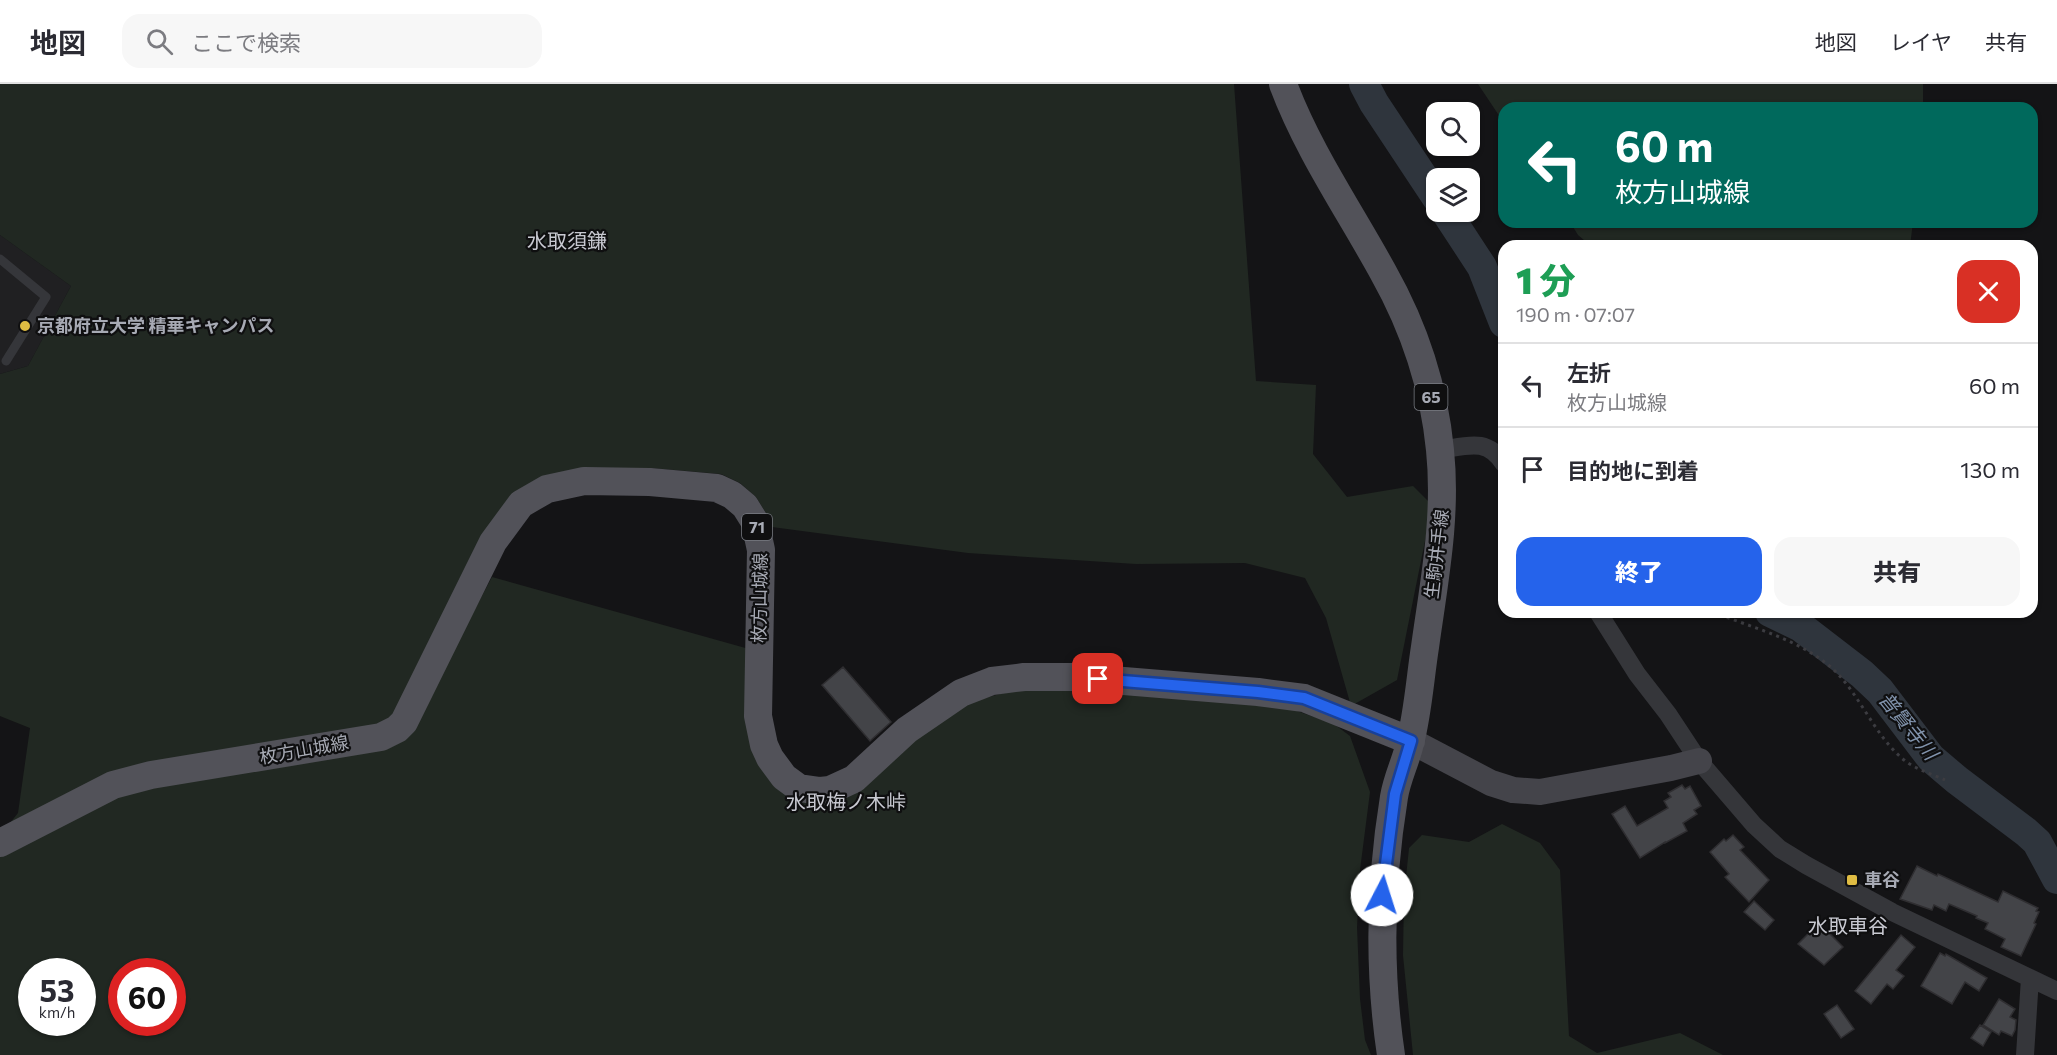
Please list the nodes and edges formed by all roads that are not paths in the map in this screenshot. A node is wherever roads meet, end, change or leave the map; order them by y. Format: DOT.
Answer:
graph roads {
  1 [pos="1283,84"];
  2 [pos="0,259"];
  3 [pos="6,361"];
  4 [pos="1440,450"];
  5 [pos="1498,455"];
  6 [pos="1602,618"];
  7 [pos="1411,741"];
  8 [pos="1699,760"];
  9 [pos="0,843"];
  10 [pos="2030,978"];
  11 [pos="2057,991"];
  12 [pos="1391,1055"];
  13 [pos="2025,1055"];
  1 -- 4 [label="main road, 生駒井手線 / 65"];
  2 -- 3 [label="lane"];
  4 -- 5 [label="street"];
  4 -- 7 [label="main road, 生駒井手線 / 65"];
  6 -- 8 [label="street"];
  7 -- 8 [label="street"];
  7 -- 9 [label="main road, 枚方山城線 / 71"];
  7 -- 12 [label="main road, 生駒井手線 / 65"];
  8 -- 10 [label="street"];
  10 -- 11 [label="street"];
  10 -- 13 [label="street"];
}
